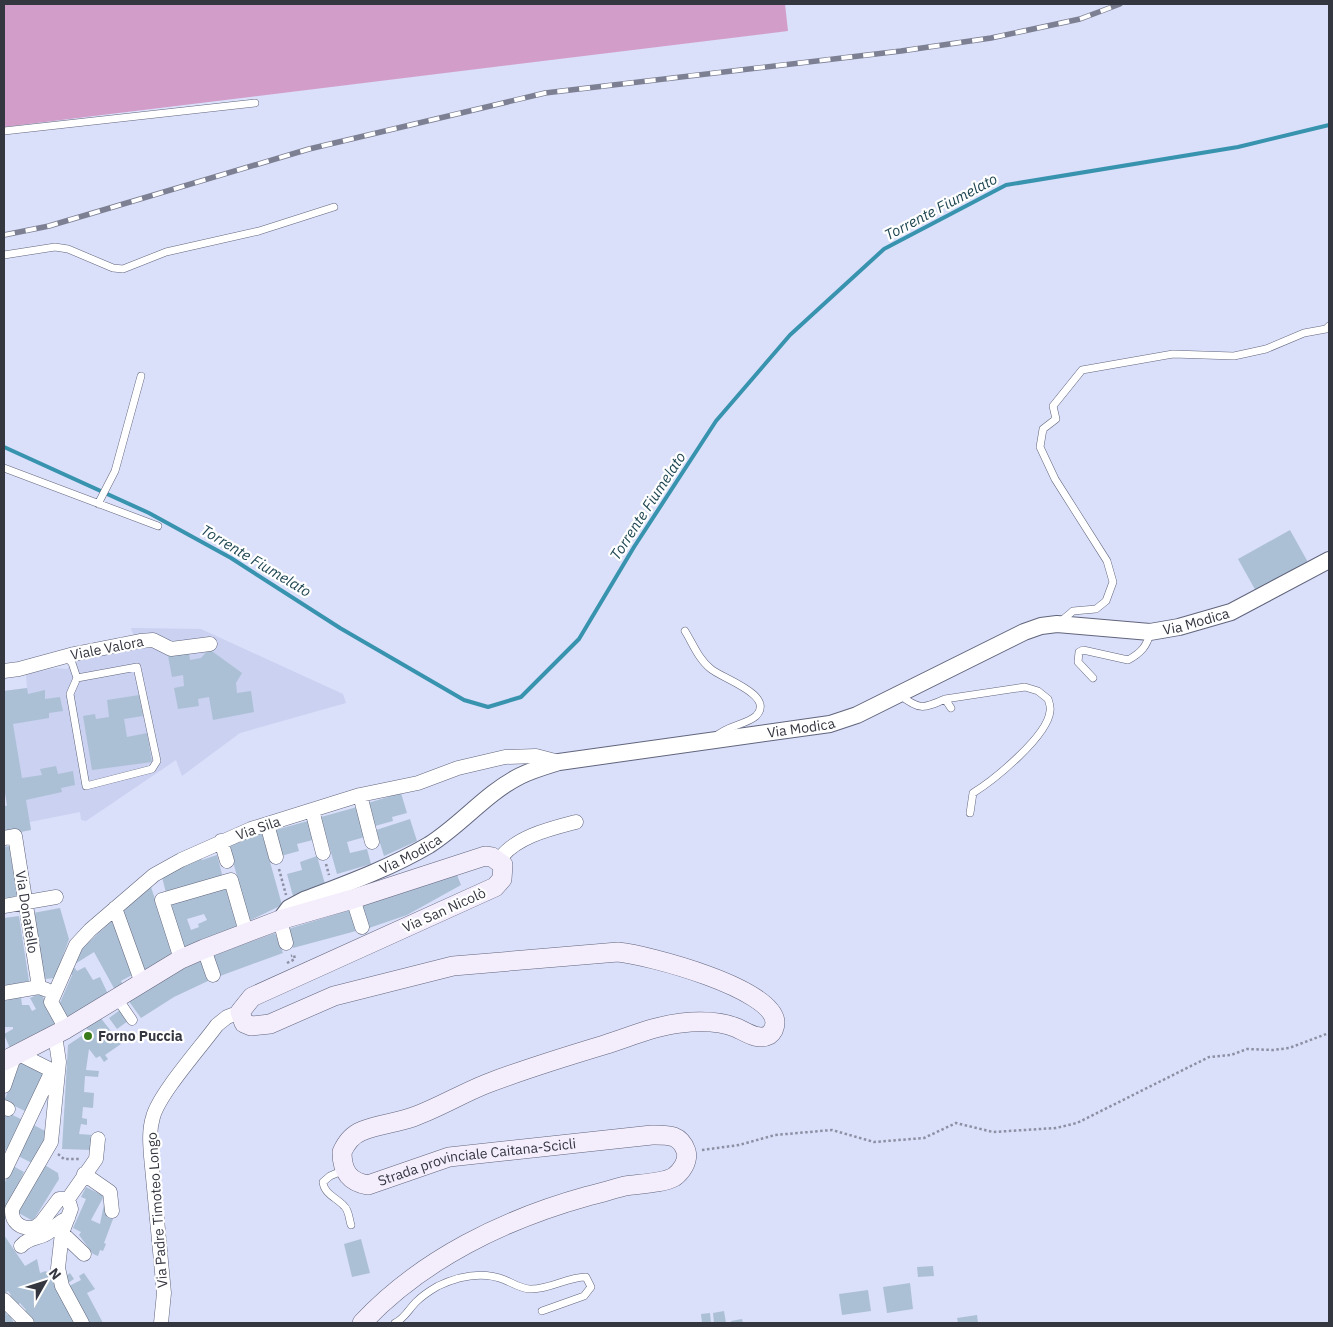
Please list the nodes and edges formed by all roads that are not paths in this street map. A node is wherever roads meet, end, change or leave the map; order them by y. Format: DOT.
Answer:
graph roads {
  1 [pos="255,103"];
  2 [pos="4,131"];
  3 [pos="334,207"];
  4 [pos="4,255"];
  5 [pos="1329,326"];
  6 [pos="141,376"];
  7 [pos="4,468"];
  8 [pos="98,504"];
  9 [pos="158,526"];
  10 [pos="1329,560"];
  11 [pos="1057,624"];
  12 [pos="685,631"];
  13 [pos="1150,632"];
  14 [pos="210,644"];
  15 [pos="66,656"];
  16 [pos="4,671"];
  17 [pos="78,678"];
  18 [pos="1093,678"];
  19 [pos="900,694"];
  20 [pos="945,699"];
  21 [pos="951,708"];
  22 [pos="710,742"];
  23 [pos="559,762"];
  24 [pos="360,795"];
  25 [pos="312,810"];
  26 [pos="970,813"];
  27 [pos="576,822"];
  28 [pos="267,824"];
  29 [pos="9,837"];
  30 [pos="222,841"];
  31 [pos="372,842"];
  32 [pos="323,853"];
  33 [pos="276,857"];
  34 [pos="499,860"];
  35 [pos="227,861"];
  36 [pos="56,897"];
  37 [pos="353,899"];
  38 [pos="25,902"];
  39 [pos="4,906"];
  40 [pos="115,908"];
  41 [pos="285,914"];
  42 [pos="362,927"];
  43 [pos="246,932"];
  44 [pos="204,949"];
  45 [pos="290,949"];
  46 [pos="181,959"];
  47 [pos="213,975"];
  48 [pos="142,983"];
  49 [pos="39,987"];
  50 [pos="4,993"];
  51 [pos="55,994"];
  52 [pos="117,998"];
  53 [pos="240,1012"];
  54 [pos="132,1020"];
  55 [pos="61,1032"];
  56 [pos="9,1058"];
  57 [pos="4,1086"];
  58 [pos="34,1118"];
  59 [pos="52,1127"];
  60 [pos="98,1139"];
  61 [pos="7,1157"];
  62 [pos="344,1170"];
  63 [pos="4,1172"];
  64 [pos="84,1174"];
  65 [pos="68,1199"];
  66 [pos="112,1211"];
  67 [pos="68,1218"];
  68 [pos="351,1225"];
  69 [pos="62,1234"];
  70 [pos="22,1246"];
  71 [pos="84,1254"];
  72 [pos="8,1304"];
  73 [pos="542,1311"];
  74 [pos="368,1320"];
  75 [pos="18,1323"];
  76 [pos="27,1323"];
  77 [pos="82,1323"];
  78 [pos="161,1323"];
  79 [pos="394,1323"];
  1 -- 2 [label="lane"];
  3 -- 4 [label="lane"];
  5 -- 11 [label="lane"];
  6 -- 8 [label="lane"];
  7 -- 8 [label="lane"];
  8 -- 9 [label="lane"];
  10 -- 13 [label="street, Via Modica"];
  11 -- 13 [label="street, Via Modica"];
  11 -- 19 [label="street, Via Modica"];
  12 -- 22 [label="lane"];
  13 -- 18 [label="lane"];
  14 -- 15 [label="street, Viale Valora"];
  15 -- 16 [label="street, Viale Valora"];
  15 -- 17 [label="lane"];
  17 -- 17 [label="lane"];
  19 -- 20 [label="lane"];
  19 -- 22 [label="street, Via Modica"];
  20 -- 21 [label="lane"];
  20 -- 26 [label="lane"];
  22 -- 23 [label="street, Via Modica"];
  23 -- 24 [label="street, Via Sila"];
  23 -- 41 [label="street, Via Modica"];
  24 -- 25 [label="street, Via Sila"];
  24 -- 31 [label="street"];
  25 -- 28 [label="street, Via Sila"];
  25 -- 32 [label="street"];
  27 -- 34 [label="street"];
  28 -- 30 [label="street, Via Sila"];
  28 -- 33 [label="street"];
  29 -- 38 [label="street, Via Donatello"];
  30 -- 35 [label="street"];
  30 -- 40 [label="street, Via Sila"];
  34 -- 37 [label="main road"];
  34 -- 53 [label="main road, Via San Nicolò"];
  36 -- 38 [label="street"];
  37 -- 41 [label="main road"];
  37 -- 42 [label="street"];
  38 -- 39 [label="street"];
  38 -- 49 [label="street, Via Donatello"];
  40 -- 48 [label="street"];
  40 -- 51 [label="street, Via Sila"];
  41 -- 43 [label="main road"];
  41 -- 45 [label="street"];
  43 -- 44 [label="main road"];
  43 -- 46 [label="street"];
  44 -- 46 [label="main road"];
  44 -- 47 [label="street"];
  46 -- 48 [label="main road"];
  48 -- 52 [label="main road"];
  49 -- 50 [label="street"];
  49 -- 51 [label="street"];
  51 -- 55 [label="street"];
  52 -- 54 [label="street"];
  52 -- 55 [label="main road"];
  53 -- 62 [label="main road"];
  53 -- 78 [label="street, Via Padre Timoteo Longo"];
  55 -- 56 [label="main road"];
  55 -- 59 [label="street"];
  56 -- 57 [label="street"];
  56 -- 61 [label="street"];
  58 -- 59 [label="street"];
  59 -- 65 [label="street"];
  60 -- 64 [label="street"];
  61 -- 63 [label="street"];
  62 -- 68 [label="lane"];
  62 -- 74 [label="main road, Strada provinciale Caitana-Scicli"];
  64 -- 65 [label="street"];
  64 -- 66 [label="street"];
  65 -- 67 [label="street"];
  67 -- 69 [label="street"];
  67 -- 70 [label="street"];
  69 -- 71 [label="street"];
  69 -- 77 [label="street"];
  72 -- 75 [label="street"];
  72 -- 76 [label="street"];
  73 -- 79 [label="lane"];
}
